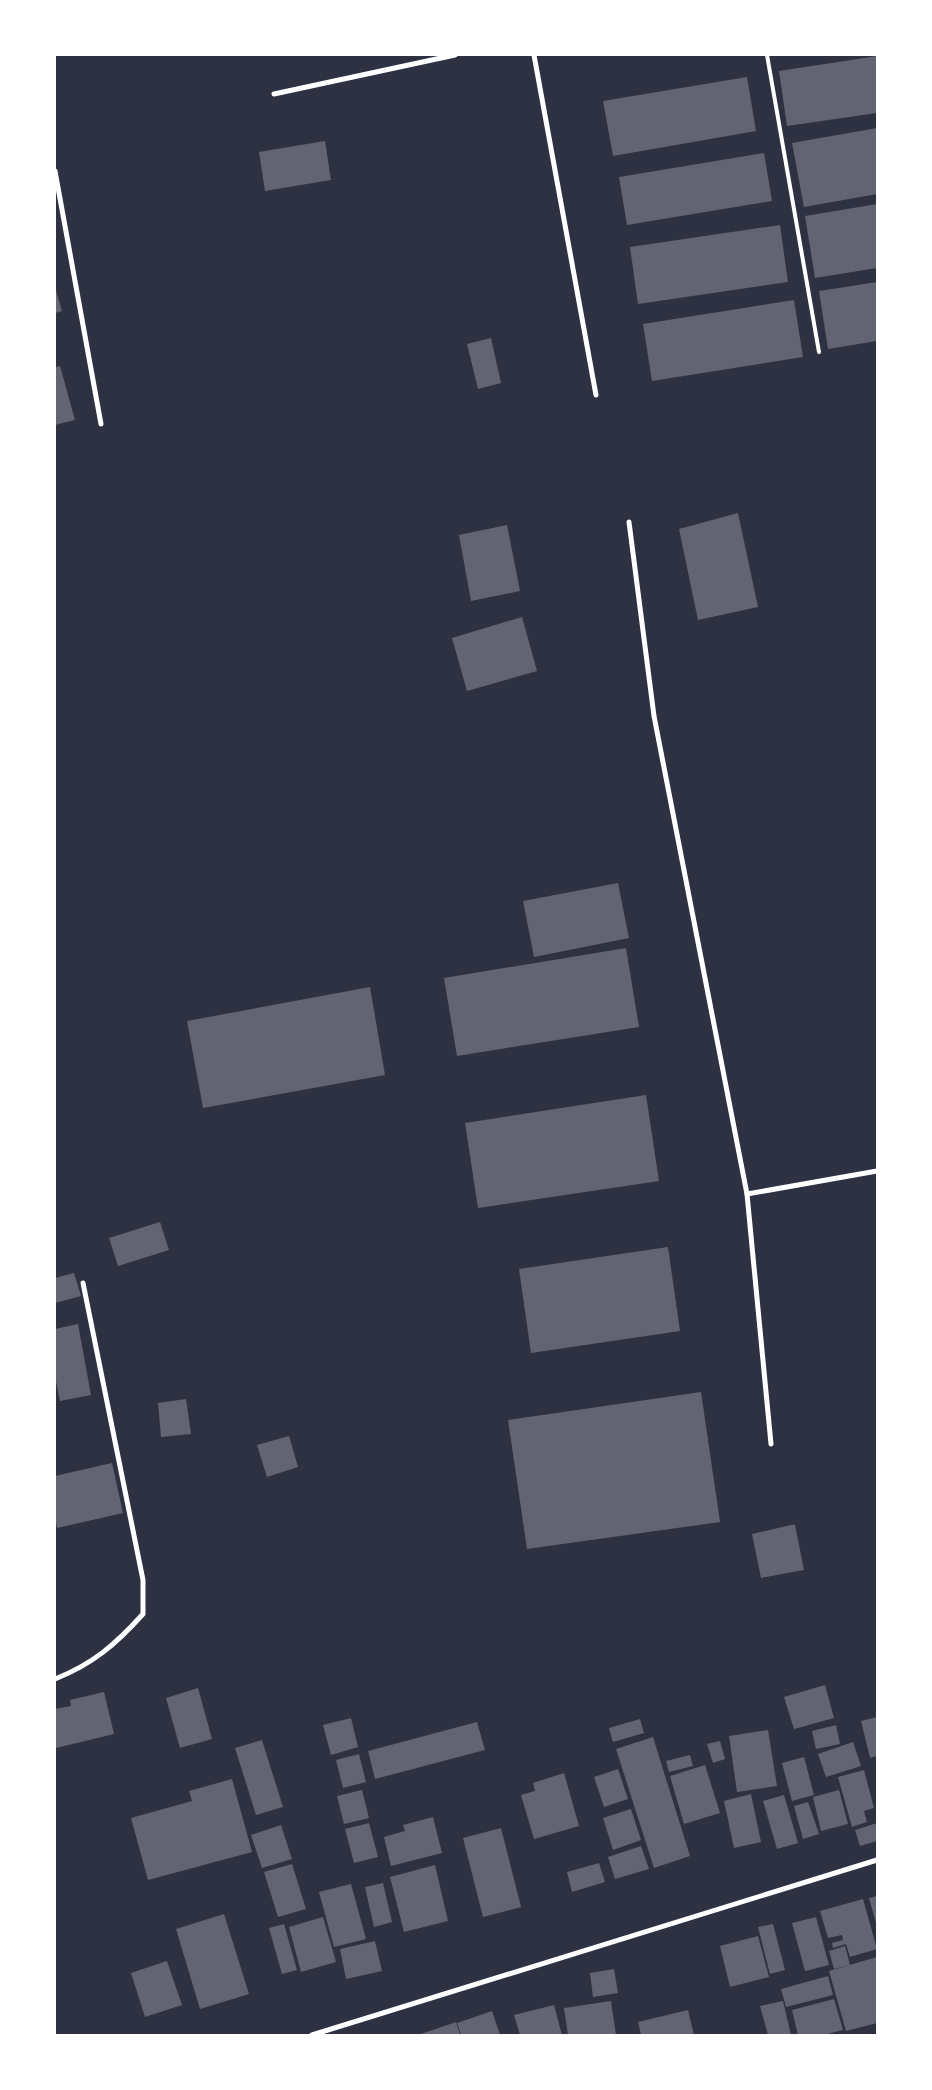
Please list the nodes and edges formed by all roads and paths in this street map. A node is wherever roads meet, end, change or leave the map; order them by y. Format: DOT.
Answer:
graph roads {
  1 [pos="456,55"];
  2 [pos="534,55"];
  3 [pos="767,55"];
  4 [pos="274,94"];
  5 [pos="55,171"];
  6 [pos="819,352"];
  7 [pos="596,395"];
  8 [pos="101,424"];
  9 [pos="628,522"];
  10 [pos="877,1171"];
  11 [pos="747,1194"];
  12 [pos="83,1283"];
  13 [pos="770,1444"];
  14 [pos="55,1679"];
  15 [pos="877,1860"];
  16 [pos="312,2035"];
  1 -- 4 [label="street"];
  2 -- 7 [label="street"];
  3 -- 6 [label="lane"];
  5 -- 8 [label="street"];
  9 -- 11 [label="street"];
  10 -- 11 [label="street"];
  11 -- 13 [label="street"];
  12 -- 14 [label="street"];
  15 -- 16 [label="street"];
}
